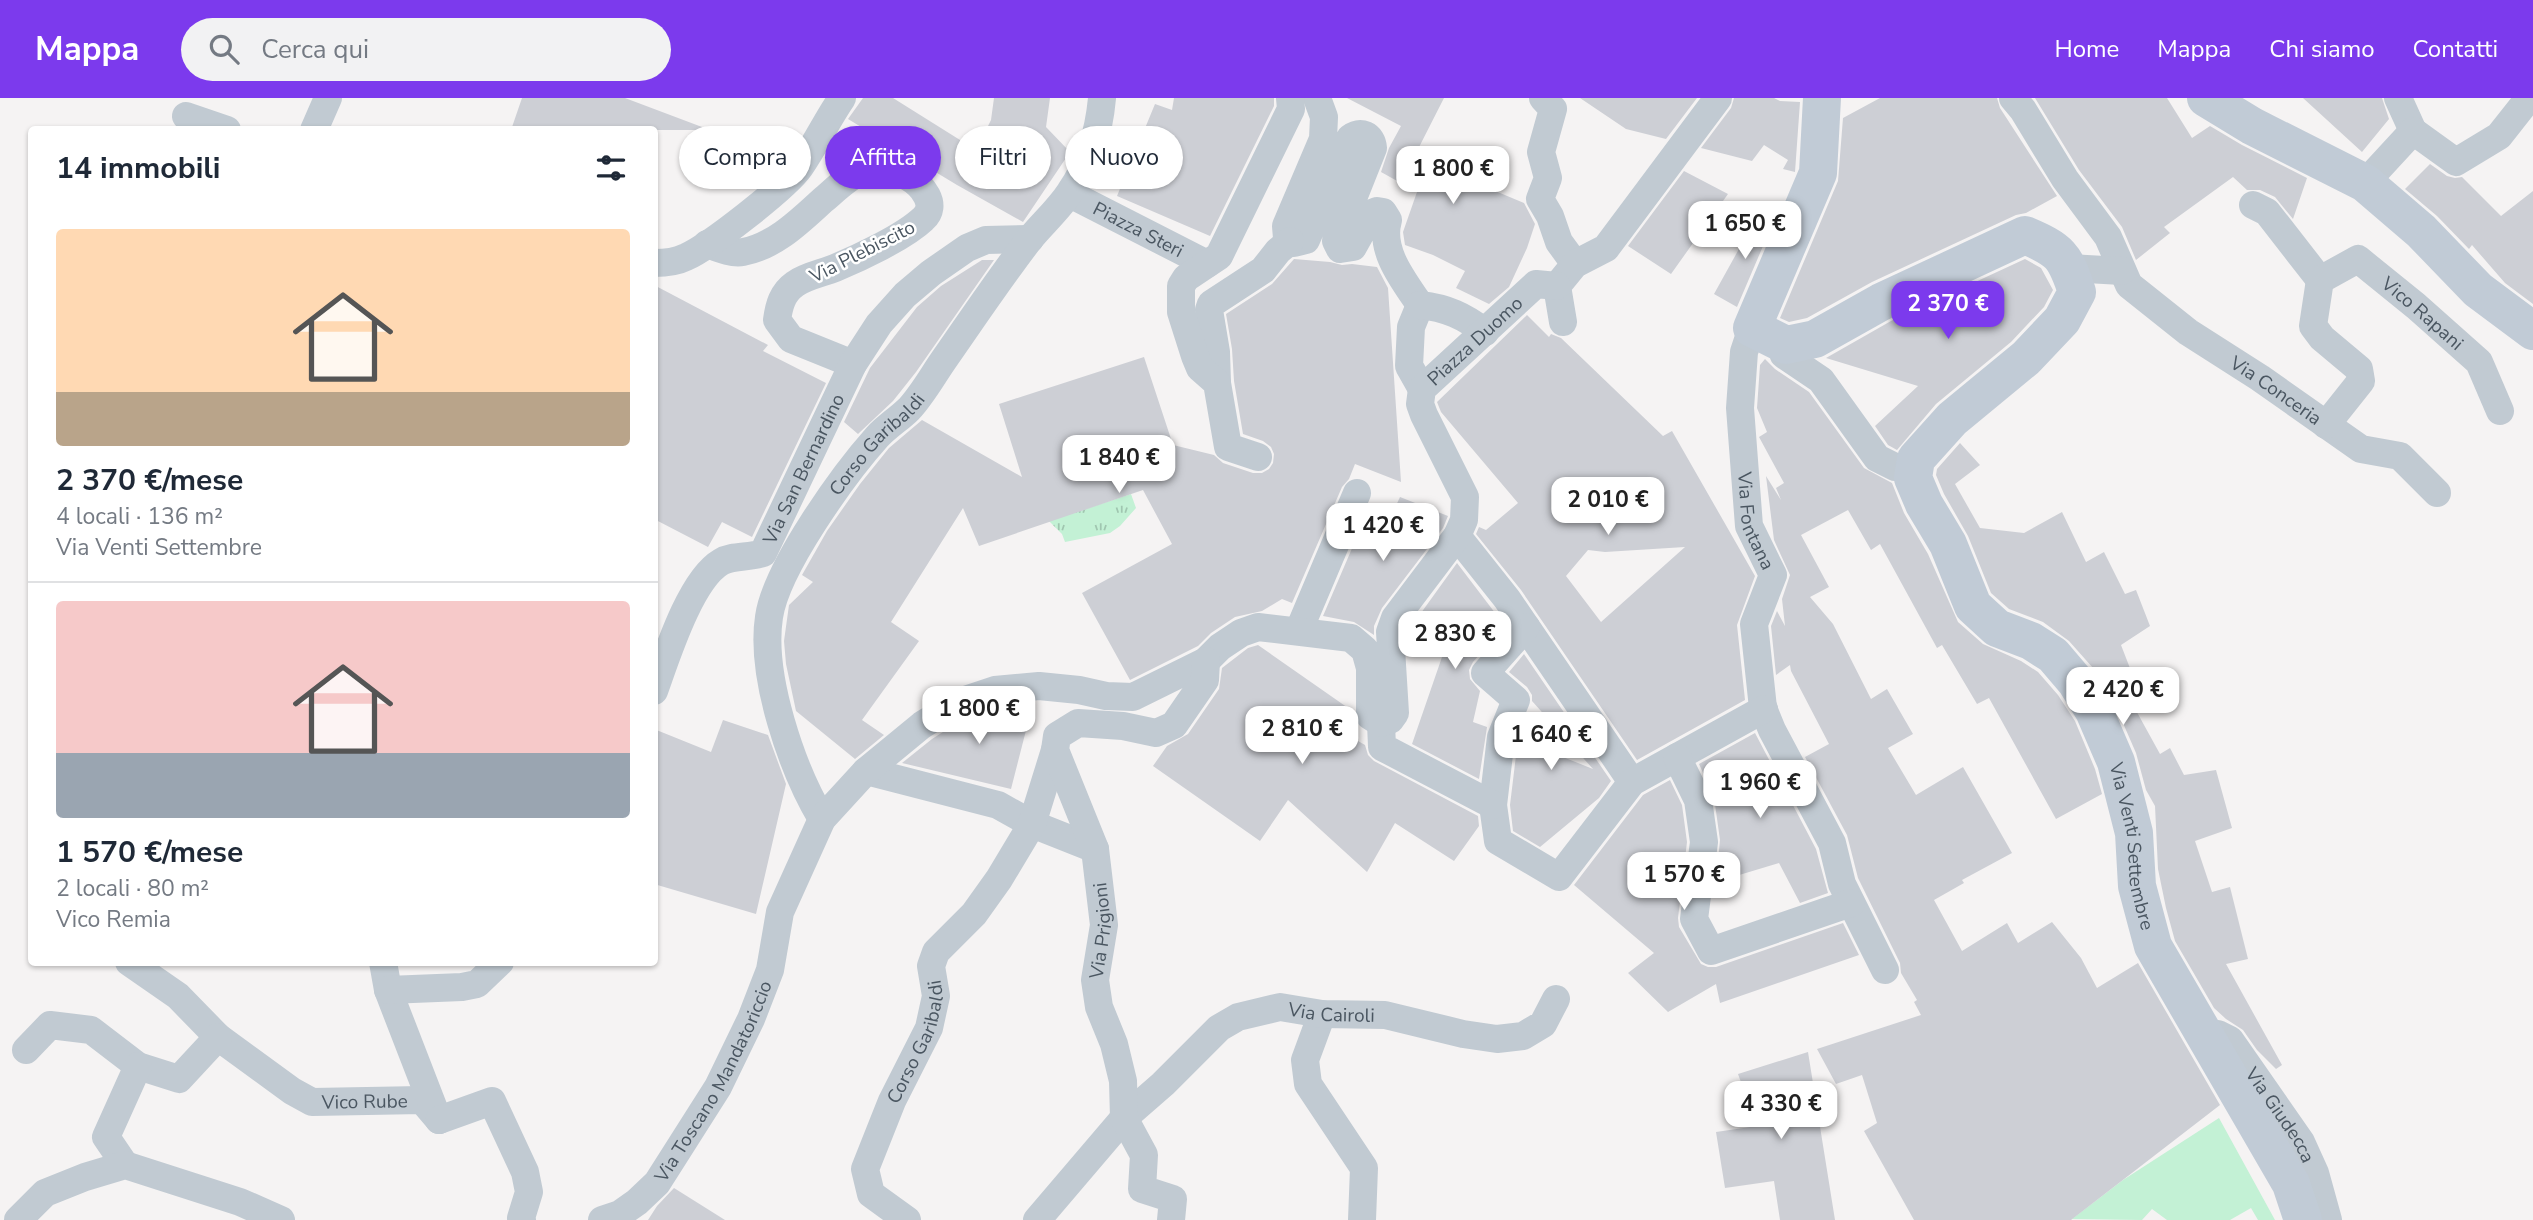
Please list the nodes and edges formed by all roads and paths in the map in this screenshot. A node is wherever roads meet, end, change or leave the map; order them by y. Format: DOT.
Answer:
graph roads {
  1 [pos="842,98"];
  2 [pos="1102,98"];
  3 [pos="1290,98"];
  4 [pos="1544,98"];
  5 [pos="1718,98"];
  6 [pos="1822,98"];
  7 [pos="2013,98"];
  8 [pos="2398,98"];
  9 [pos="2529,98"];
  10 [pos="1319,99"];
  11 [pos="2209,100"];
  12 [pos="187,115"];
  13 [pos="216,126"];
  14 [pos="2413,131"];
  15 [pos="2365,183"];
  16 [pos="1070,194"];
  17 [pos="2253,205"];
  18 [pos="1030,239"];
  19 [pos="1290,241"];
  20 [pos="707,244"];
  21 [pos="658,263"];
  22 [pos="1207,264"];
  23 [pos="2069,268"];
  24 [pos="2122,271"];
  25 [pos="1566,275"];
  26 [pos="2320,280"];
  27 [pos="1420,306"];
  28 [pos="1563,322"];
  29 [pos="1752,328"];
  30 [pos="2533,331"];
  31 [pos="1485,332"];
  32 [pos="1786,345"];
  33 [pos="853,364"];
  34 [pos="1217,383"];
  35 [pos="1422,389"];
  36 [pos="2500,411"];
  37 [pos="2326,425"];
  38 [pos="1258,457"];
  39 [pos="1895,467"];
  40 [pos="1357,493"];
  41 [pos="2437,493"];
  42 [pos="1457,536"];
  43 [pos="1526,627"];
  44 [pos="1298,630"];
  45 [pos="1206,662"];
  46 [pos="658,680"];
  47 [pos="1764,709"];
  48 [pos="1381,723"];
  49 [pos="1055,750"];
  50 [pos="1677,757"];
  51 [pos="866,771"];
  52 [pos="1632,782"];
  53 [pos="1493,805"];
  54 [pos="822,819"];
  55 [pos="1031,824"];
  56 [pos="1095,849"];
  57 [pos="1851,903"];
  58 [pos="135,966"];
  59 [pos="384,966"];
  60 [pos="496,966"];
  61 [pos="1885,970"];
  62 [pos="388,990"];
  63 [pos="1556,999"];
  64 [pos="1322,1014"];
  65 [pos="218,1037"];
  66 [pos="2207,1039"];
  67 [pos="26,1050"];
  68 [pos="138,1066"];
  69 [pos="1124,1118"];
  70 [pos="439,1120"];
  71 [pos="125,1165"];
  72 [pos="237,1211"];
  73 [pos="18,1220"];
  74 [pos="281,1220"];
  75 [pos="522,1220"];
  76 [pos="602,1220"];
  77 [pos="907,1220"];
  78 [pos="1037,1220"];
  79 [pos="1171,1220"];
  80 [pos="1362,1220"];
  81 [pos="2303,1220"];
  82 [pos="2328,1220"];
  1 -- 20 [label="street"];
  2 -- 16 [label="street, Corso Garibaldi"];
  3 -- 22 [label="street"];
  4 -- 25 [label="street"];
  5 -- 25 [label="street, Piazza Duomo"];
  6 -- 29 [label="main road"];
  7 -- 24 [label="street, Via Conceria"];
  8 -- 14 [label="street"];
  9 -- 14 [label="street"];
  10 -- 19 [label="street"];
  11 -- 15 [label="main road"];
  12 -- 13 [label="street"];
  14 -- 15 [label="street"];
  15 -- 30 [label="main road"];
  16 -- 18 [label="street, Corso Garibaldi"];
  16 -- 22 [label="street, Piazza Steri"];
  17 -- 26 [label="street"];
  18 -- 33 [label="street"];
  18 -- 54 [label="street, Corso Garibaldi"];
  19 -- 27 [label="street"];
  19 -- 34 [label="street"];
  20 -- 21 [label="street"];
  20 -- 33 [label="street, Via Plebiscito"];
  22 -- 34 [label="street"];
  23 -- 24 [label="street"];
  23 -- 32 [label="main road"];
  23 -- 66 [label="main road, Via Venti Settembre"];
  24 -- 37 [label="street, Via Conceria"];
  25 -- 28 [label="street"];
  25 -- 31 [label="street, Piazza Duomo"];
  26 -- 36 [label="street, Vico Rapani"];
  26 -- 37 [label="street"];
  27 -- 31 [label="street"];
  27 -- 35 [label="street"];
  29 -- 32 [label="main road"];
  29 -- 47 [label="street, Via Fontana"];
  31 -- 35 [label="street, Piazza Duomo"];
  32 -- 39 [label="street"];
  33 -- 46 [label="street, Via San Bernardino"];
  34 -- 38 [label="street"];
  35 -- 42 [label="street, Piazza Duomo"];
  37 -- 41 [label="street, Via Conceria"];
  40 -- 44 [label="street"];
  42 -- 43 [label="street"];
  42 -- 48 [label="street"];
  43 -- 52 [label="street"];
  43 -- 53 [label="street"];
  44 -- 45 [label="street"];
  44 -- 48 [label="street"];
  45 -- 49 [label="street"];
  45 -- 51 [label="street"];
  47 -- 50 [label="street"];
  47 -- 57 [label="street, Via Fontana"];
  48 -- 53 [label="street"];
  49 -- 55 [label="street, Corso Garibaldi"];
  49 -- 56 [label="street, Via Prigioni"];
  50 -- 52 [label="street"];
  50 -- 57 [label="street"];
  51 -- 54 [label="street"];
  51 -- 55 [label="street"];
  52 -- 53 [label="street"];
  54 -- 76 [label="street, Via Toscano Mandatoriccio"];
  55 -- 56 [label="street"];
  55 -- 77 [label="street, Corso Garibaldi"];
  56 -- 69 [label="street, Via Prigioni"];
  57 -- 61 [label="street, Via Fontana"];
  58 -- 65 [label="street, Vico Rube"];
  59 -- 62 [label="street"];
  60 -- 62 [label="street"];
  62 -- 70 [label="street"];
  63 -- 64 [label="street, Via Cairoli"];
  64 -- 69 [label="street, Via Cairoli"];
  64 -- 80 [label="street"];
  65 -- 68 [label="street"];
  65 -- 70 [label="street, Vico Rube"];
  66 -- 81 [label="main road, Via Venti Settembre"];
  66 -- 82 [label="street, Via Giudecca"];
  67 -- 68 [label="street"];
  68 -- 71 [label="street"];
  69 -- 78 [label="street, Via Cairoli"];
  69 -- 79 [label="street"];
  70 -- 75 [label="street"];
  71 -- 72 [label="street"];
  71 -- 73 [label="street"];
  72 -- 74 [label="street"];
}
